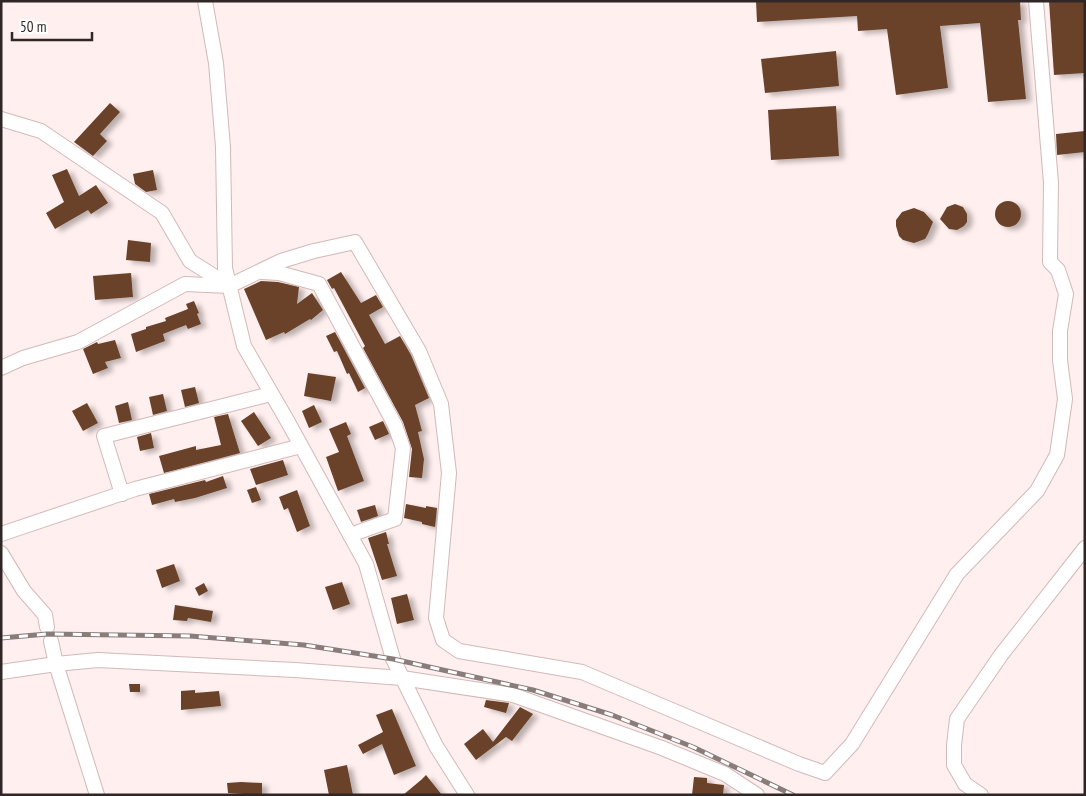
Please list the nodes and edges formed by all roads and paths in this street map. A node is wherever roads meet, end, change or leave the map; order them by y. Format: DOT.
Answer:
graph roads {
  1 [pos="205,1"];
  2 [pos="1036,1"];
  3 [pos="1,119"];
  4 [pos="259,272"];
  5 [pos="229,286"];
  6 [pos="1,368"];
  7 [pos="271,394"];
  8 [pos="301,446"];
  9 [pos="122,494"];
  10 [pos="1,534"];
  11 [pos="350,536"];
  12 [pos="1085,548"];
  13 [pos="1,553"];
  14 [pos="47,627"];
  15 [pos="51,641"];
  16 [pos="56,664"];
  17 [pos="1,672"];
  18 [pos="402,678"];
  19 [pos="97,795"];
  20 [pos="467,795"];
  21 [pos="757,795"];
  22 [pos="981,795"];
  1 -- 5 [label="street"];
  2 -- 4 [label="street"];
  3 -- 5 [label="street"];
  4 -- 5 [label="street"];
  4 -- 11 [label="street"];
  5 -- 6 [label="street"];
  5 -- 7 [label="street"];
  7 -- 8 [label="street"];
  7 -- 9 [label="street"];
  8 -- 9 [label="street"];
  8 -- 11 [label="street"];
  9 -- 10 [label="street"];
  11 -- 18 [label="street"];
  12 -- 22 [label="street"];
  13 -- 14 [label="street"];
  15 -- 16 [label="street"];
  16 -- 17 [label="street"];
  16 -- 18 [label="street"];
  16 -- 19 [label="street"];
  18 -- 20 [label="street"];
  18 -- 21 [label="street"];
}
